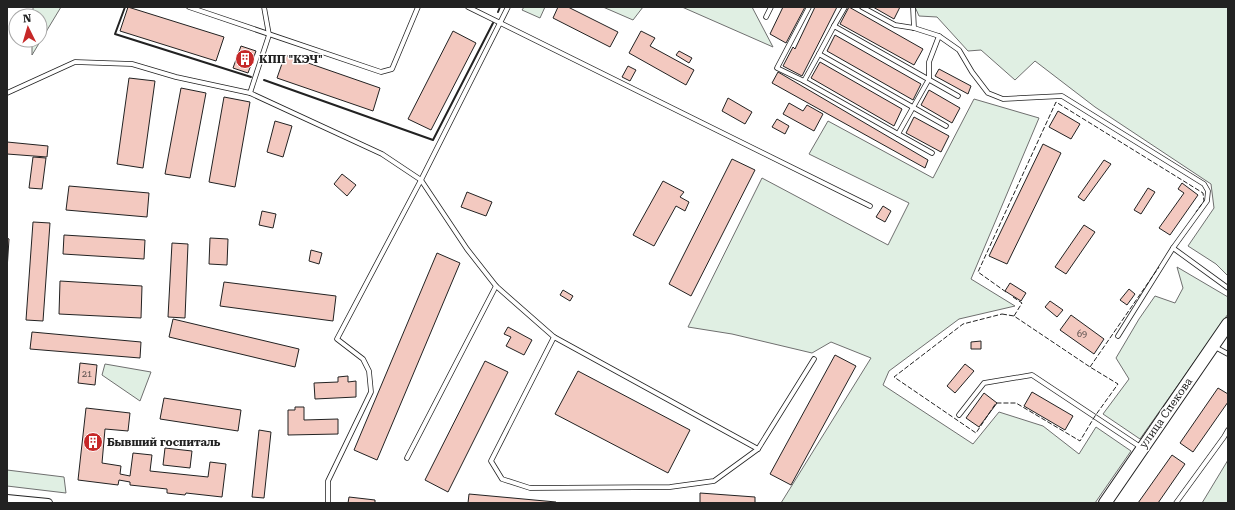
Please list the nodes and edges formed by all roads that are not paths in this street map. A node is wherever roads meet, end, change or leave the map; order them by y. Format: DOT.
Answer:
graph roads {
  1 [pos="189,7"];
  2 [pos="264,7"];
  3 [pos="418,7"];
  4 [pos="468,7"];
  5 [pos="508,7"];
  6 [pos="771,7"];
  7 [pos="809,7"];
  8 [pos="846,7"];
  9 [pos="862,7"];
  10 [pos="913,7"];
  11 [pos="766,18"];
  12 [pos="500,22"];
  13 [pos="834,26"];
  14 [pos="914,28"];
  15 [pos="269,35"];
  16 [pos="939,36"];
  17 [pos="819,54"];
  18 [pos="929,79"];
  19 [pos="804,81"];
  20 [pos="7,93"];
  21 [pos="250,93"];
  22 [pos="958,96"];
  23 [pos="913,106"];
  24 [pos="946,126"];
  25 [pos="898,134"];
  26 [pos="932,153"];
  27 [pos="421,180"];
  28 [pos="870,206"];
  29 [pos="1173,248"];
  30 [pos="496,286"];
  31 [pos="1228,288"];
  32 [pos="1228,324"];
  33 [pos="1118,336"];
  34 [pos="554,337"];
  35 [pos="1213,346"];
  36 [pos="1228,354"];
  37 [pos="814,359"];
  38 [pos="959,415"];
  39 [pos="1228,430"];
  40 [pos="1143,448"];
  41 [pos="758,449"];
  42 [pos="407,458"];
  43 [pos="7,499"];
  44 [pos="48,503"];
  45 [pos="328,503"];
  46 [pos="1105,503"];
  47 [pos="1176,503"];
  1 -- 15 [label="lane"];
  2 -- 15 [label="lane"];
  3 -- 15 [label="lane"];
  4 -- 12 [label="lane"];
  5 -- 12 [label="lane"];
  6 -- 11 [label="lane"];
  7 -- 19 [label="lane"];
  8 -- 13 [label="lane"];
  9 -- 14 [label="lane"];
  10 -- 14 [label="lane"];
  12 -- 27 [label="lane"];
  12 -- 28 [label="lane"];
  13 -- 17 [label="lane"];
  13 -- 18 [label="lane"];
  14 -- 16 [label="lane"];
  15 -- 21 [label="lane"];
  16 -- 18 [label="lane"];
  16 -- 29 [label="lane"];
  17 -- 19 [label="lane"];
  17 -- 23 [label="lane"];
  18 -- 22 [label="lane"];
  18 -- 23 [label="lane"];
  19 -- 25 [label="lane"];
  20 -- 21 [label="lane"];
  21 -- 27 [label="lane"];
  23 -- 24 [label="lane"];
  23 -- 25 [label="lane"];
  25 -- 26 [label="lane"];
  27 -- 30 [label="lane"];
  27 -- 45 [label="lane"];
  29 -- 31 [label="lane"];
  29 -- 33 [label="lane"];
  30 -- 34 [label="lane"];
  30 -- 42 [label="lane"];
  32 -- 35 [label="main road, улица Спекова"];
  34 -- 41 [label="lane"];
  34 -- 41 [label="lane"];
  35 -- 36 [label="lane"];
  35 -- 40 [label="main road, улица Спекова"];
  37 -- 41 [label="lane"];
  38 -- 40 [label="lane"];
  39 -- 47 [label="lane"];
  40 -- 46 [label="main road, улица Спекова"];
  43 -- 44 [label="street"];
}
